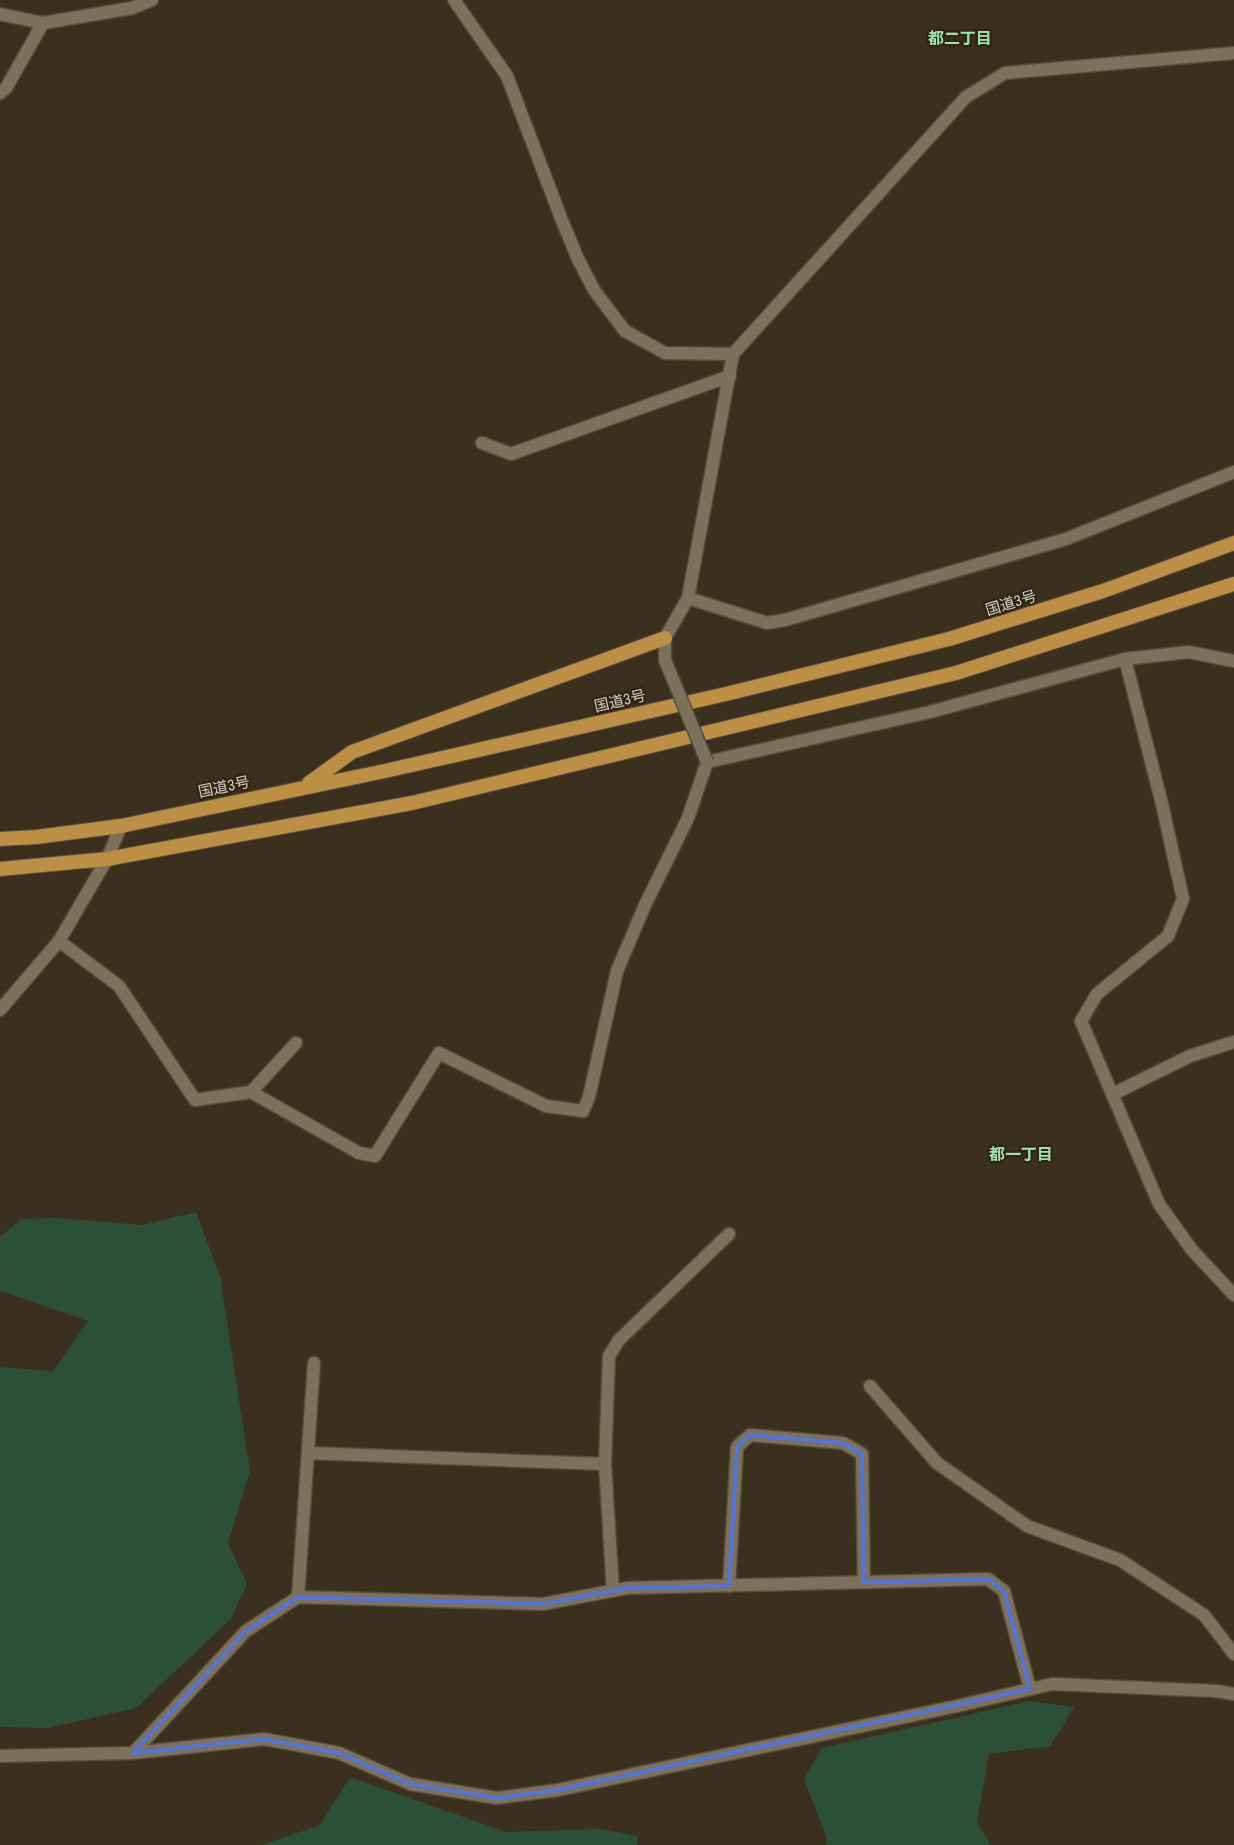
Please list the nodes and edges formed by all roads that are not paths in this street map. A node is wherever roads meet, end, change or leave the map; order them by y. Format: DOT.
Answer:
graph roads {
  1 [pos="152,0"];
  2 [pos="454,0"];
  3 [pos="0,14"];
  4 [pos="43,23"];
  5 [pos="1234,53"];
  6 [pos="0,93"];
  7 [pos="733,354"];
  8 [pos="730,376"];
  9 [pos="482,443"];
  10 [pos="1234,472"];
  11 [pos="1234,544"];
  12 [pos="1234,584"];
  13 [pos="688,598"];
  14 [pos="665,638"];
  15 [pos="1125,659"];
  16 [pos="1234,661"];
  17 [pos="707,762"];
  18 [pos="304,787"];
  19 [pos="122,826"];
  20 [pos="0,839"];
  21 [pos="107,859"];
  22 [pos="0,869"];
  23 [pos="59,941"];
  24 [pos="0,1010"];
  25 [pos="1234,1042"];
  26 [pos="296,1043"];
  27 [pos="251,1092"];
  28 [pos="1113,1094"];
  29 [pos="728,1234"];
  30 [pos="1234,1295"];
  31 [pos="314,1363"];
  32 [pos="870,1386"];
  33 [pos="308,1453"];
  34 [pos="605,1464"];
  35 [pos="864,1582"];
  36 [pos="729,1586"];
  37 [pos="613,1591"];
  38 [pos="298,1597"];
  39 [pos="1234,1654"];
  40 [pos="1030,1689"];
  41 [pos="1234,1694"];
  42 [pos="134,1753"];
  43 [pos="0,1756"];
  1 -- 4 [label="street"];
  2 -- 7 [label="street"];
  3 -- 4 [label="street"];
  4 -- 6 [label="street"];
  5 -- 7 [label="street"];
  7 -- 8 [label="street"];
  8 -- 9 [label="street"];
  8 -- 13 [label="street"];
  10 -- 13 [label="street"];
  11 -- 18 [label="highway, 国道3号"];
  12 -- 21 [label="highway"];
  13 -- 14 [label="street"];
  14 -- 17 [label="street, bridge"];
  14 -- 18 [label="highway"];
  15 -- 16 [label="street"];
  15 -- 17 [label="street"];
  15 -- 28 [label="street"];
  17 -- 27 [label="street"];
  18 -- 19 [label="highway, 国道3号"];
  19 -- 20 [label="highway, 国道3号"];
  19 -- 21 [label="street"];
  21 -- 22 [label="highway"];
  21 -- 23 [label="street"];
  23 -- 24 [label="street"];
  23 -- 27 [label="street"];
  25 -- 28 [label="street"];
  26 -- 27 [label="street"];
  28 -- 30 [label="street"];
  29 -- 34 [label="street"];
  31 -- 33 [label="street"];
  32 -- 39 [label="street"];
  33 -- 34 [label="street"];
  33 -- 38 [label="street"];
  34 -- 37 [label="street"];
  35 -- 36 [label="street"];
  35 -- 36 [label="street"];
  35 -- 40 [label="street"];
  36 -- 37 [label="street"];
  37 -- 38 [label="street"];
  38 -- 42 [label="street"];
  40 -- 41 [label="street"];
  40 -- 42 [label="street"];
  42 -- 43 [label="street"];
}
